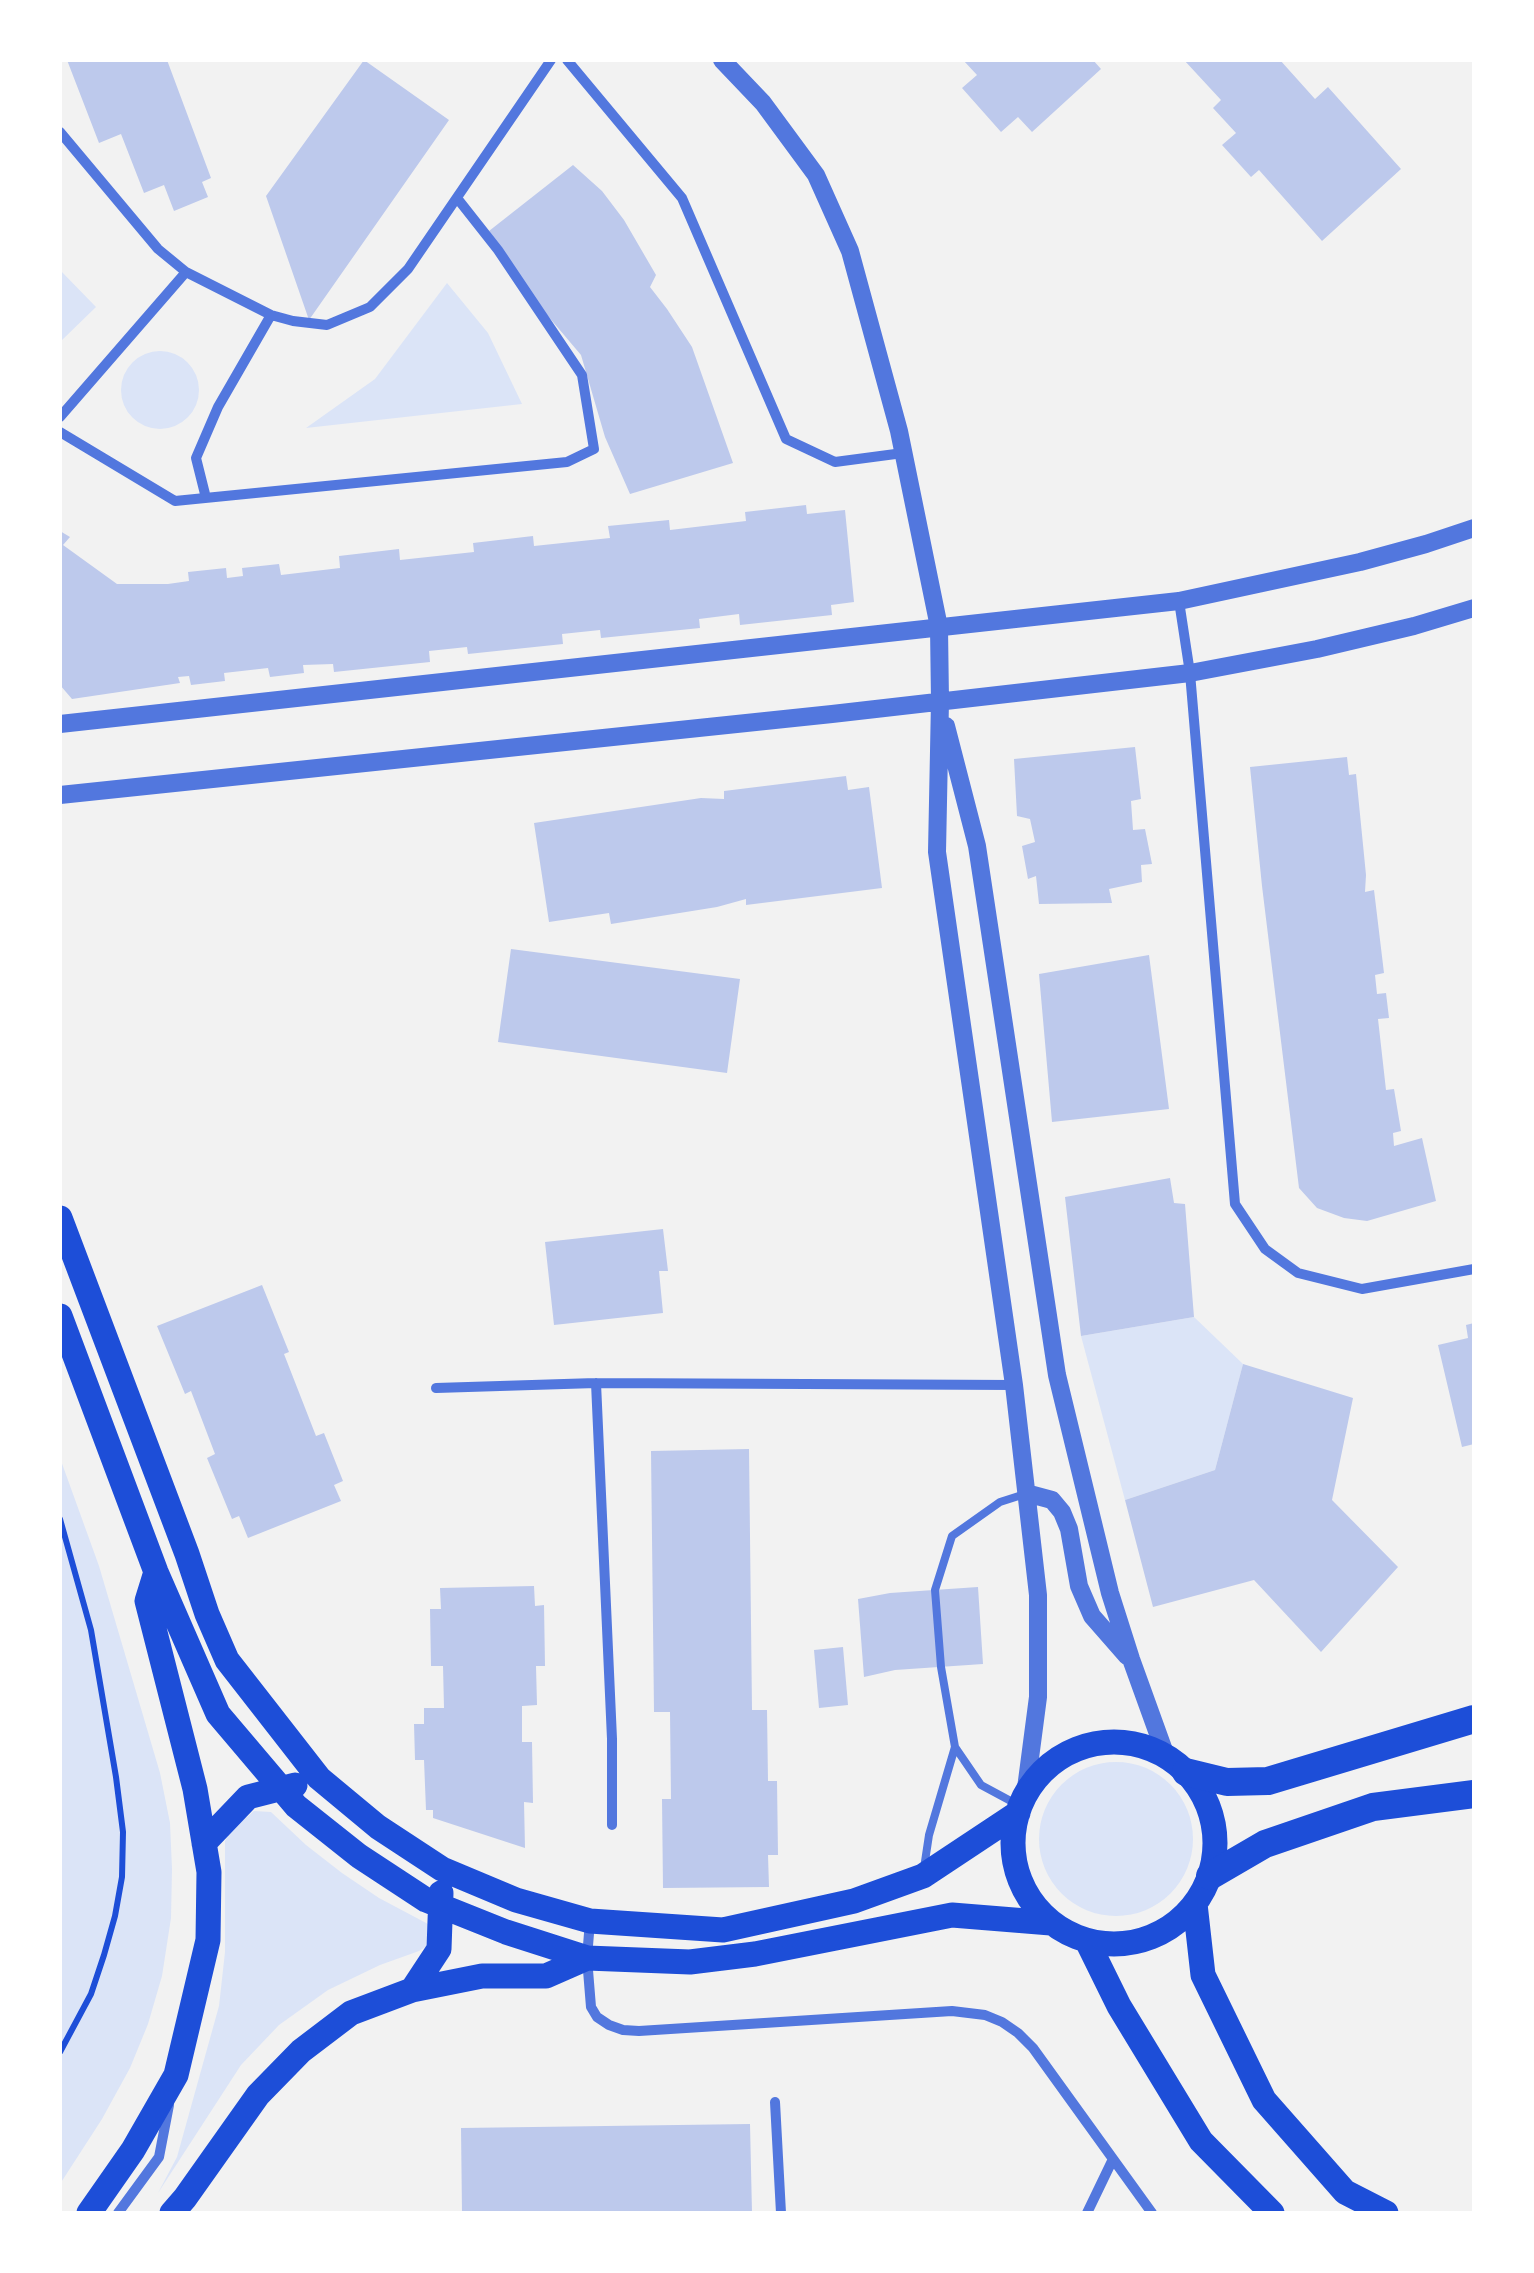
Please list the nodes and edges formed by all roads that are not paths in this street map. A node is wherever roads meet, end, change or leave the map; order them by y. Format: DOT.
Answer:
graph roads {
  1 [pos="551,60"];
  2 [pos="567,60"];
  3 [pos="722,60"];
  4 [pos="60,132"];
  5 [pos="457,198"];
  6 [pos="186,272"];
  7 [pos="271,315"];
  8 [pos="60,417"];
  9 [pos="60,432"];
  10 [pos="904,454"];
  11 [pos="206,498"];
  12 [pos="1474,528"];
  13 [pos="1180,600"];
  14 [pos="1474,608"];
  15 [pos="938,627"];
  16 [pos="1190,673"];
  17 [pos="940,701"];
  18 [pos="60,724"];
  19 [pos="60,795"];
  20 [pos="60,1218"];
  21 [pos="1474,1269"];
  22 [pos="60,1316"];
  23 [pos="596,1383"];
  24 [pos="1014,1385"];
  25 [pos="436,1388"];
  26 [pos="1026,1493"];
  27 [pos="156,1572"];
  28 [pos="1130,1659"];
  29 [pos="1474,1719"];
  30 [pos="955,1747"];
  31 [pos="1176,1764"];
  32 [pos="319,1778"];
  33 [pos="282,1788"];
  34 [pos="1474,1794"];
  35 [pos="1021,1805"];
  36 [pos="612,1825"];
  37 [pos="204,1843"];
  38 [pos="442,1869"];
  39 [pos="923,1876"];
  40 [pos="1210,1876"];
  41 [pos="1195,1904"];
  42 [pos="441,1906"];
  43 [pos="590,1921"];
  44 [pos="1051,1923"];
  45 [pos="1088,1941"];
  46 [pos="587,1958"];
  47 [pos="412,1990"];
  48 [pos="176,2075"];
  49 [pos="775,2102"];
  50 [pos="1114,2159"];
  51 [pos="89,2213"];
  52 [pos="118,2213"];
  53 [pos="172,2213"];
  54 [pos="781,2213"];
  55 [pos="1087,2213"];
  56 [pos="1152,2213"];
  57 [pos="1272,2213"];
  58 [pos="1386,2213"];
  1 -- 5 [label="street"];
  2 -- 10 [label="street"];
  3 -- 10 [label="street"];
  4 -- 6 [label="street"];
  5 -- 7 [label="street"];
  5 -- 11 [label="street"];
  6 -- 7 [label="street"];
  6 -- 8 [label="street"];
  7 -- 11 [label="street"];
  9 -- 11 [label="street"];
  10 -- 15 [label="street"];
  12 -- 13 [label="street"];
  13 -- 15 [label="street"];
  13 -- 16 [label="street"];
  14 -- 16 [label="street"];
  15 -- 17 [label="street"];
  15 -- 18 [label="street"];
  16 -- 17 [label="street"];
  16 -- 21 [label="street"];
  17 -- 19 [label="street"];
  17 -- 24 [label="street"];
  17 -- 28 [label="street"];
  20 -- 32 [label="main road"];
  22 -- 27 [label="main road"];
  23 -- 24 [label="street"];
  23 -- 25 [label="street"];
  23 -- 36 [label="street"];
  24 -- 26 [label="street"];
  26 -- 28 [label="street"];
  26 -- 30 [label="lane"];
  26 -- 35 [label="street"];
  27 -- 33 [label="main road"];
  27 -- 37 [label="main road"];
  28 -- 31 [label="street"];
  29 -- 31 [label="highway"];
  30 -- 35 [label="lane"];
  30 -- 39 [label="lane"];
  31 -- 35 [label="main road"];
  31 -- 40 [label="main road"];
  32 -- 33 [label="main road"];
  32 -- 38 [label="main road"];
  33 -- 37 [label="main road"];
  33 -- 42 [label="main road"];
  34 -- 40 [label="highway"];
  35 -- 39 [label="main road"];
  35 -- 44 [label="main road"];
  37 -- 48 [label="main road"];
  38 -- 42 [label="main road"];
  38 -- 43 [label="main road"];
  39 -- 43 [label="main road"];
  40 -- 41 [label="main road"];
  41 -- 45 [label="main road"];
  41 -- 58 [label="main road"];
  42 -- 46 [label="main road"];
  42 -- 47 [label="main road"];
  43 -- 46 [label="street"];
  44 -- 45 [label="main road"];
  44 -- 46 [label="main road"];
  45 -- 57 [label="main road"];
  46 -- 47 [label="main road"];
  46 -- 50 [label="street"];
  47 -- 53 [label="main road"];
  48 -- 51 [label="main road"];
  48 -- 52 [label="street"];
  49 -- 54 [label="street"];
  50 -- 55 [label="street"];
  50 -- 56 [label="street"];
}
